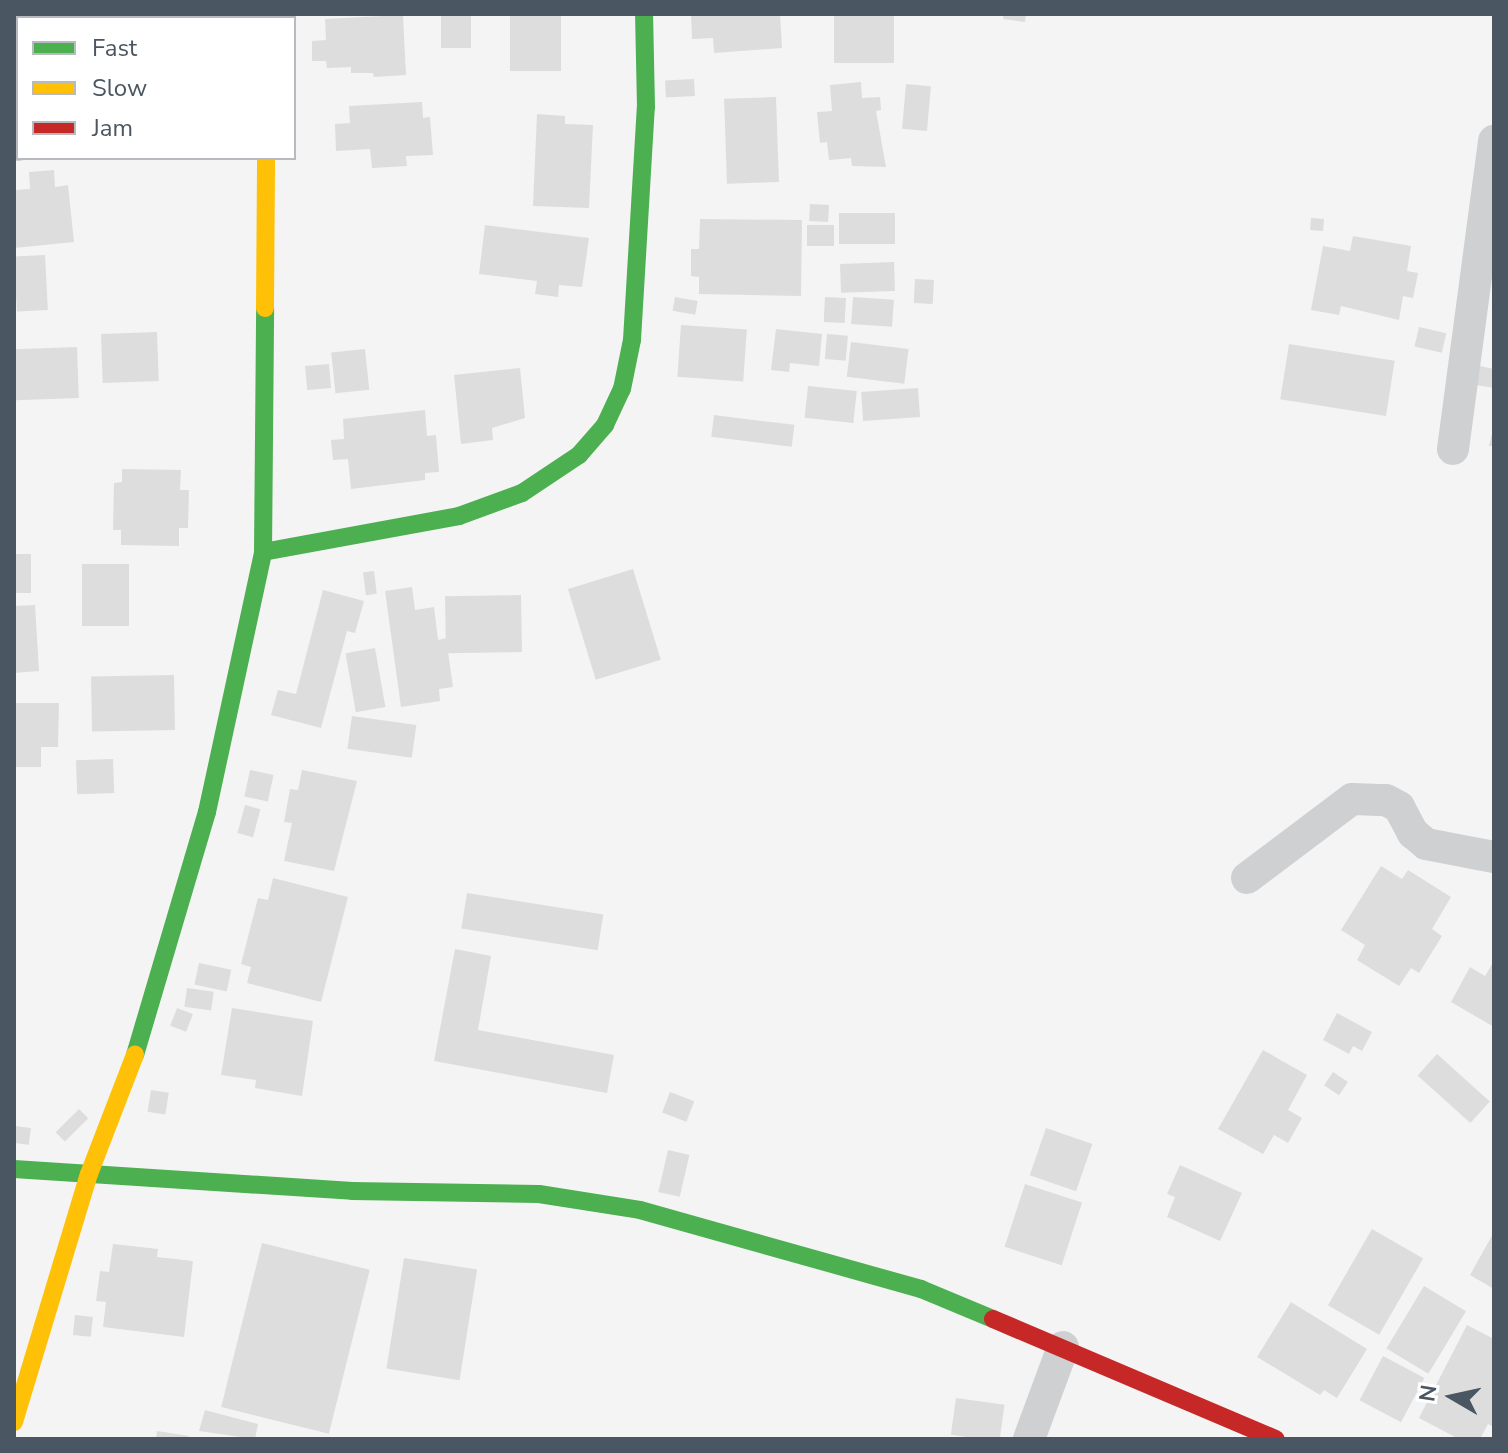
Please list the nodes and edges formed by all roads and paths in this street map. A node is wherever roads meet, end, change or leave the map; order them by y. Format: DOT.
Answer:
graph roads {
  1 [pos="644,14"];
  2 [pos="1494,141"];
  3 [pos="266,160"];
  4 [pos="1453,449"];
  5 [pos="263,552"];
  6 [pos="1494,857"];
  7 [pos="1247,878"];
  8 [pos="14,1169"];
  9 [pos="89,1174"];
  10 [pos="1063,1347"];
  11 [pos="14,1422"];
  12 [pos="1029,1439"];
  13 [pos="1276,1439"];
  1 -- 5 [label="street"];
  2 -- 4 [label="street"];
  3 -- 5 [label="street"];
  5 -- 9 [label="street"];
  6 -- 7 [label="street"];
  8 -- 9 [label="street"];
  9 -- 10 [label="street"];
  9 -- 11 [label="street"];
  10 -- 12 [label="street"];
  10 -- 13 [label="street"];
}
